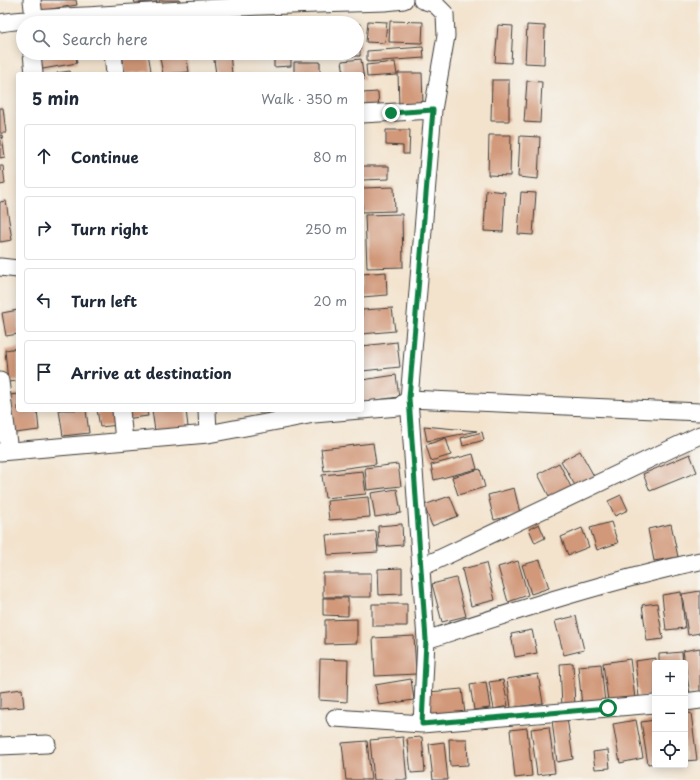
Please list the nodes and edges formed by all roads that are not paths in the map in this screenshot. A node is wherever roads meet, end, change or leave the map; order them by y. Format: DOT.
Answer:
graph roads {
  1 [pos="32,0"];
  2 [pos="404,0"];
  3 [pos="422,0"];
  4 [pos="385,1"];
  5 [pos="253,3"];
  6 [pos="30,16"];
  7 [pos="135,16"];
  8 [pos="16,21"];
  9 [pos="0,23"];
  10 [pos="33,60"];
  11 [pos="114,60"];
  12 [pos="34,72"];
  13 [pos="115,72"];
  14 [pos="433,110"];
  15 [pos="364,114"];
  16 [pos="0,267"];
  17 [pos="16,269"];
  18 [pos="0,381"];
  19 [pos="409,398"];
  20 [pos="364,410"];
  21 [pos="121,412"];
  22 [pos="207,412"];
  23 [pos="314,412"];
  24 [pos="700,412"];
  25 [pos="208,434"];
  26 [pos="700,435"];
  27 [pos="124,441"];
  28 [pos="5,452"];
  29 [pos="700,561"];
  30 [pos="420,568"];
  31 [pos="426,640"];
  32 [pos="700,700"];
  33 [pos="688,702"];
  34 [pos="652,704"];
  35 [pos="335,718"];
  36 [pos="422,724"];
  37 [pos="47,744"];
  38 [pos="0,746"];
  1 -- 6 [label="street"];
  2 -- 4 [label="street"];
  3 -- 14 [label="street"];
  4 -- 5 [label="street"];
  5 -- 7 [label="street"];
  8 -- 9 [label="street"];
  10 -- 12 [label="street"];
  11 -- 13 [label="street"];
  14 -- 15 [label="street"];
  14 -- 19 [label="street"];
  16 -- 17 [label="street"];
  18 -- 28 [label="street"];
  19 -- 20 [label="street"];
  19 -- 24 [label="street"];
  19 -- 30 [label="street"];
  21 -- 27 [label="street"];
  22 -- 25 [label="street"];
  23 -- 25 [label="street"];
  25 -- 27 [label="street"];
  26 -- 30 [label="street"];
  27 -- 28 [label="street"];
  29 -- 31 [label="street"];
  30 -- 31 [label="street"];
  31 -- 36 [label="street"];
  32 -- 33 [label="street"];
  34 -- 36 [label="street"];
  35 -- 36 [label="street"];
  37 -- 38 [label="street"];
}
